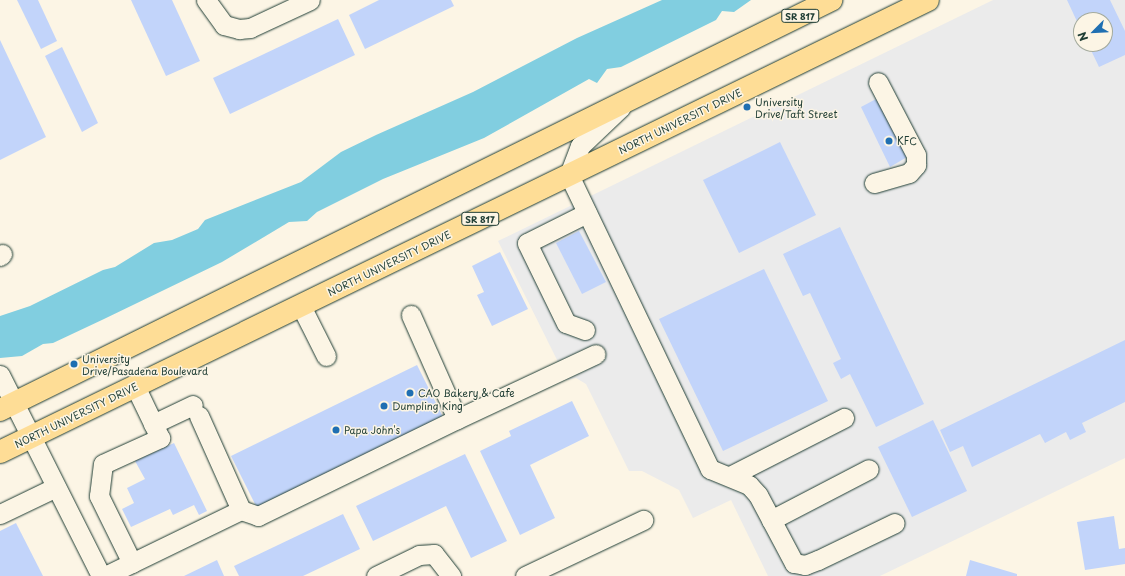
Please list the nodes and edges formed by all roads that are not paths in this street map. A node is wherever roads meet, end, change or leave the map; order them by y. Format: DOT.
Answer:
graph roads {
  1 [pos="206,0"];
  2 [pos="310,0"];
  3 [pos="831,0"];
  4 [pos="928,0"];
  5 [pos="878,82"];
  6 [pos="624,105"];
  7 [pos="569,175"];
  8 [pos="874,183"];
  9 [pos="587,212"];
  10 [pos="301,306"];
  11 [pos="411,315"];
  12 [pos="585,330"];
  13 [pos="596,354"];
  14 [pos="326,356"];
  15 [pos="0,375"];
  16 [pos="135,386"];
  17 [pos="7,406"];
  18 [pos="844,418"];
  19 [pos="458,419"];
  20 [pos="153,424"];
  21 [pos="32,437"];
  22 [pos="0,452"];
  23 [pos="869,469"];
  24 [pos="730,476"];
  25 [pos="56,487"];
  26 [pos="241,510"];
  27 [pos="0,514"];
  28 [pos="643,520"];
  29 [pos="771,520"];
  30 [pos="895,523"];
  31 [pos="132,563"];
  32 [pos="101,576"];
  33 [pos="105,576"];
  34 [pos="376,576"];
  35 [pos="451,576"];
  36 [pos="525,576"];
  1 -- 2 [label="street"];
  3 -- 6 [label="main road, SR 817"];
  4 -- 7 [label="main road, NORTH UNIVERSITY DRIVE / SR 817"];
  5 -- 8 [label="street"];
  6 -- 7 [label="street"];
  6 -- 17 [label="main road, SR 817"];
  7 -- 9 [label="street"];
  7 -- 10 [label="main road, NORTH UNIVERSITY DRIVE / SR 817"];
  9 -- 12 [label="street"];
  9 -- 24 [label="street"];
  10 -- 14 [label="street"];
  10 -- 16 [label="main road, NORTH UNIVERSITY DRIVE / SR 817"];
  11 -- 19 [label="street"];
  13 -- 19 [label="street"];
  15 -- 17 [label="street"];
  16 -- 20 [label="street"];
  16 -- 21 [label="main road, NORTH UNIVERSITY DRIVE / SR 817"];
  17 -- 21 [label="street"];
  18 -- 24 [label="street"];
  19 -- 26 [label="street"];
  20 -- 26 [label="street"];
  20 -- 31 [label="street"];
  21 -- 22 [label="main road, NORTH UNIVERSITY DRIVE / SR 817"];
  21 -- 25 [label="street"];
  23 -- 29 [label="street"];
  24 -- 29 [label="street"];
  25 -- 27 [label="street"];
  25 -- 32 [label="street"];
  26 -- 31 [label="street"];
  28 -- 36 [label="street"];
  29 -- 30 [label="street"];
  31 -- 33 [label="street"];
  34 -- 35 [label="street"];
}
